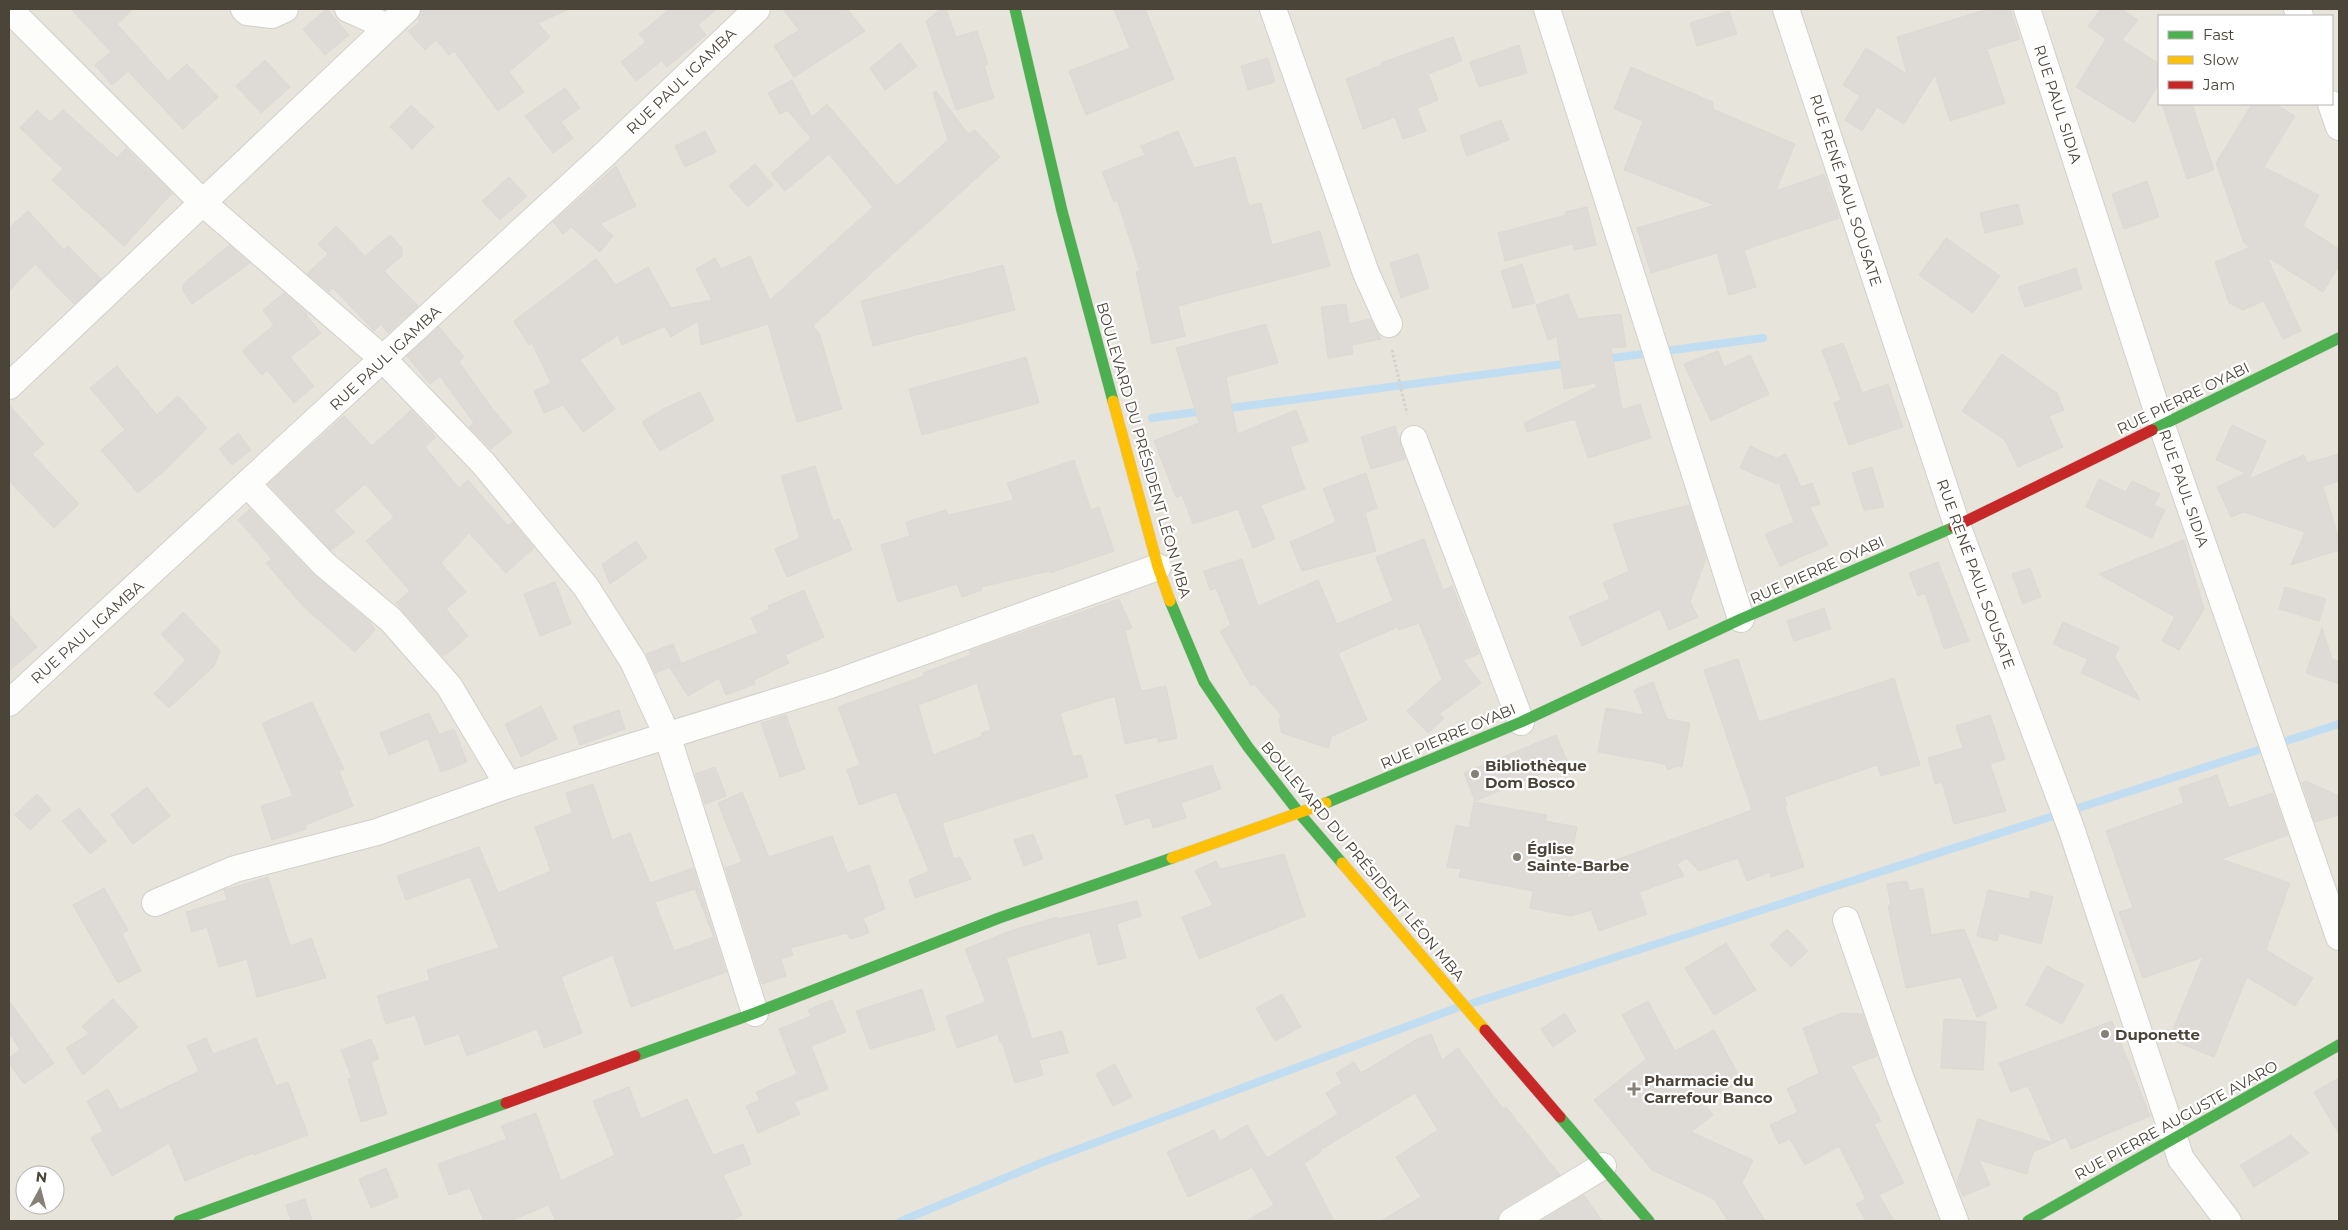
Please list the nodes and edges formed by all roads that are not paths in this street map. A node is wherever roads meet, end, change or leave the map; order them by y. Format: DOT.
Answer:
graph roads {
  1 [pos="9,9"];
  2 [pos="244,9"];
  3 [pos="285,9"];
  4 [pos="348,9"];
  5 [pos="407,9"];
  6 [pos="757,9"];
  7 [pos="1015,9"];
  8 [pos="1272,9"];
  9 [pos="1547,9"];
  10 [pos="1786,9"];
  11 [pos="2027,9"];
  12 [pos="388,27"];
  13 [pos="2331,105"];
  14 [pos="2339,127"];
  15 [pos="202,202"];
  16 [pos="1389,324"];
  17 [pos="2339,338"];
  18 [pos="383,359"];
  19 [pos="9,386"];
  20 [pos="2162,426"];
  21 [pos="1414,439"];
  22 [pos="248,484"];
  23 [pos="1957,525"];
  24 [pos="1158,567"];
  25 [pos="1742,619"];
  26 [pos="9,703"];
  27 [pos="1521,722"];
  28 [pos="667,735"];
  29 [pos="508,785"];
  30 [pos="1300,814"];
  31 [pos="155,904"];
  32 [pos="1846,920"];
  33 [pos="2339,937"];
  34 [pos="755,1014"];
  35 [pos="2339,1045"];
  36 [pos="2173,1137"];
  37 [pos="1603,1166"];
  38 [pos="179,1221"];
  39 [pos="1512,1221"];
  40 [pos="1649,1221"];
  41 [pos="1955,1221"];
  42 [pos="2028,1221"];
  43 [pos="2228,1221"];
  1 -- 15 [label="street"];
  2 -- 3 [label="street"];
  4 -- 12 [label="street"];
  5 -- 12 [label="street"];
  6 -- 18 [label="street, RUE PAUL IGAMBA"];
  7 -- 24 [label="street, BOULEVARD DU PRÉSIDENT LÉON MBA"];
  8 -- 16 [label="street"];
  9 -- 25 [label="street"];
  10 -- 23 [label="street, RUE RENÉ PAUL SOUSATE"];
  11 -- 20 [label="street, RUE PAUL SIDIA"];
  12 -- 15 [label="street"];
  13 -- 14 [label="street"];
  15 -- 18 [label="street"];
  15 -- 19 [label="street"];
  17 -- 20 [label="street, RUE PIERRE OYABI"];
  18 -- 22 [label="street, RUE PAUL IGAMBA"];
  18 -- 28 [label="street"];
  20 -- 23 [label="street, RUE PIERRE OYABI"];
  20 -- 33 [label="street, RUE PAUL SIDIA"];
  21 -- 27 [label="street"];
  22 -- 26 [label="street, RUE PAUL IGAMBA"];
  22 -- 29 [label="street"];
  23 -- 25 [label="street, RUE PIERRE OYABI"];
  23 -- 36 [label="street, RUE RENÉ PAUL SOUSATE"];
  24 -- 28 [label="street"];
  24 -- 30 [label="street, BOULEVARD DU PRÉSIDENT LÉON MBA"];
  25 -- 27 [label="street, RUE PIERRE OYABI"];
  27 -- 30 [label="street, RUE PIERRE OYABI"];
  28 -- 29 [label="street"];
  28 -- 34 [label="street"];
  29 -- 31 [label="street"];
  30 -- 34 [label="street, RUE PIERRE OYABI"];
  30 -- 37 [label="street, BOULEVARD DU PRÉSIDENT LÉON MBA"];
  32 -- 41 [label="street"];
  34 -- 38 [label="street, RUE PIERRE OYABI"];
  35 -- 36 [label="street, RUE PIERRE AUGUSTE AVARO"];
  36 -- 42 [label="street, RUE PIERRE AUGUSTE AVARO"];
  36 -- 43 [label="street, RUE RENÉ PAUL SOUSATE"];
  37 -- 39 [label="street"];
  37 -- 40 [label="street, BOULEVARD DU PRÉSIDENT LÉON MBA"];
}
